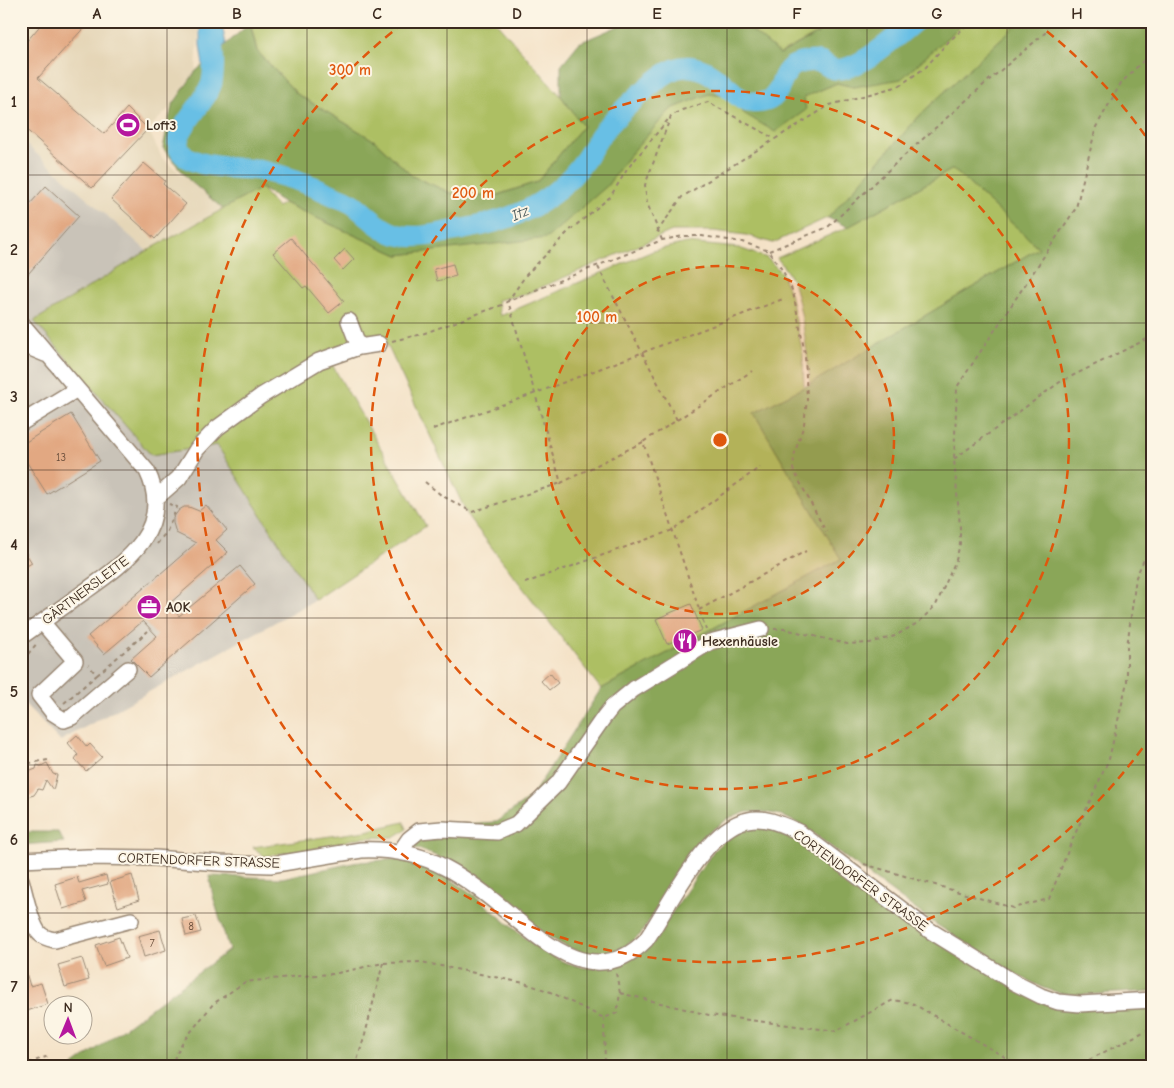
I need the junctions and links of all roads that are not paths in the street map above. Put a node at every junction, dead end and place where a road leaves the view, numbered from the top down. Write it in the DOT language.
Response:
graph roads {
  1 [pos="348,321"];
  2 [pos="22,324"];
  3 [pos="21,344"];
  4 [pos="379,344"];
  5 [pos="359,347"];
  6 [pos="48,355"];
  7 [pos="77,389"];
  8 [pos="21,423"];
  9 [pos="155,500"];
  10 [pos="42,622"];
  11 [pos="762,629"];
  12 [pos="21,636"];
  13 [pos="128,669"];
  14 [pos="400,852"];
  15 [pos="21,860"];
  16 [pos="21,880"];
  17 [pos="131,920"];
  18 [pos="1153,1000"];
  1 -- 5 [label="street"];
  2 -- 6 [label="street, GÄRTNERSLEITE"];
  3 -- 6 [label="street"];
  4 -- 5 [label="street"];
  5 -- 9 [label="street"];
  6 -- 7 [label="street, GÄRTNERSLEITE"];
  7 -- 8 [label="street"];
  7 -- 9 [label="street, GÄRTNERSLEITE"];
  9 -- 10 [label="street, GÄRTNERSLEITE"];
  10 -- 12 [label="street, GÄRTNERSLEITE"];
  10 -- 13 [label="street"];
  11 -- 14 [label="street"];
  14 -- 15 [label="street, CORTENDORFER STRASSE"];
  14 -- 18 [label="street, CORTENDORFER STRASSE"];
  16 -- 17 [label="street"];
}
